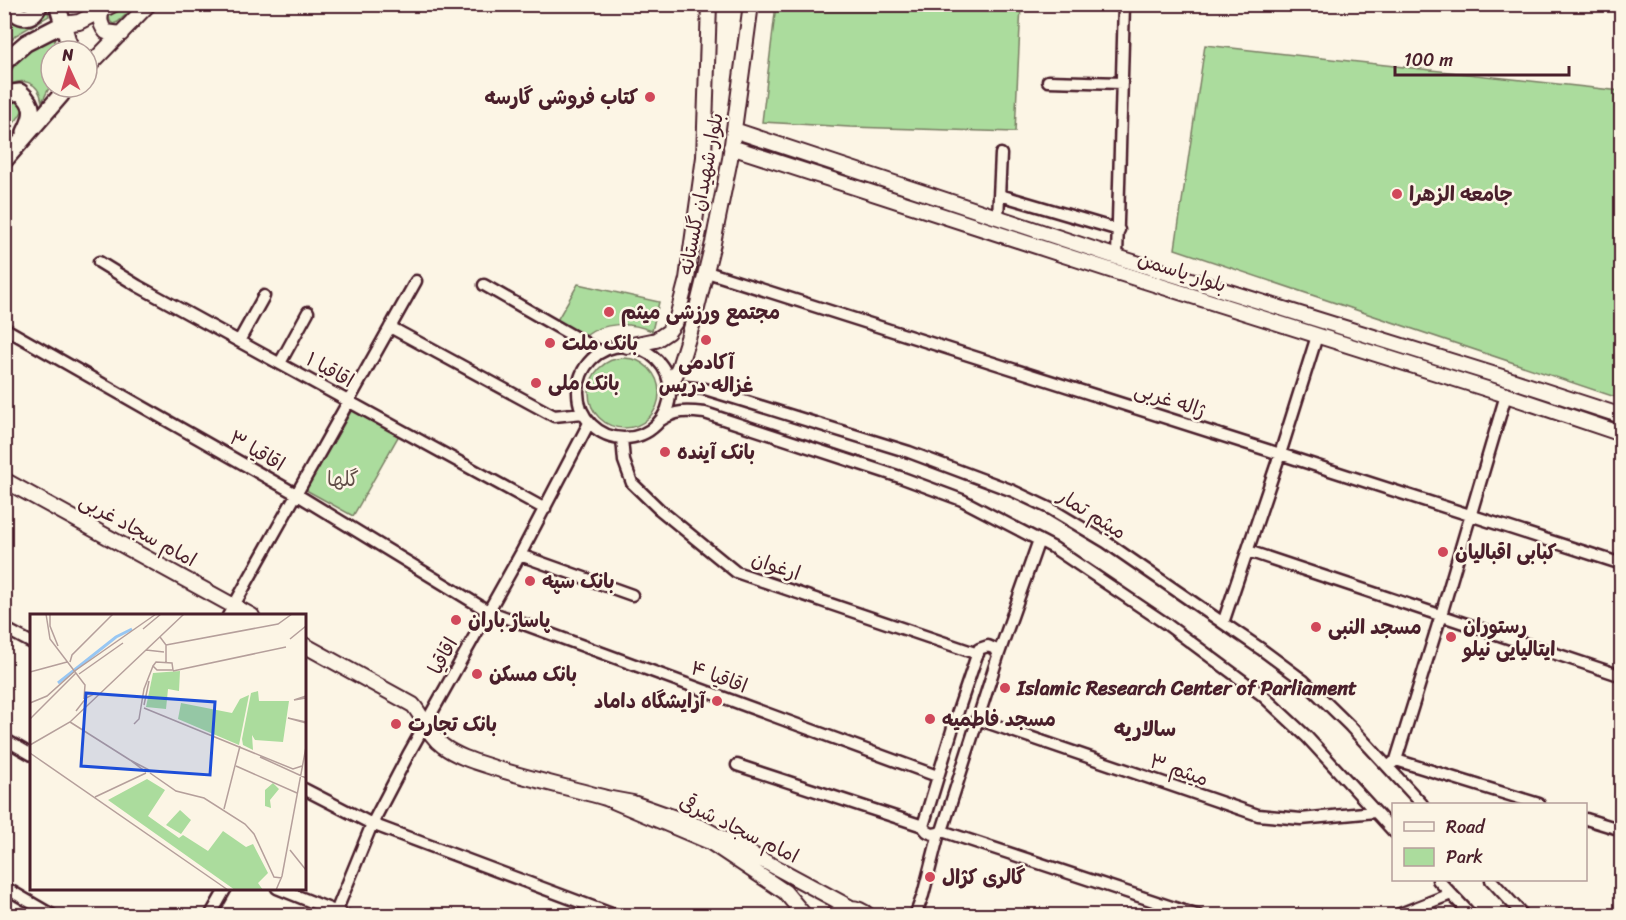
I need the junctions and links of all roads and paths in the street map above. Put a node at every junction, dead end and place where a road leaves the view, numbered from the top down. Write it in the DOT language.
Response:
graph roads {
  1 [pos="10,4"];
  2 [pos="40,4"];
  3 [pos="57,4"];
  4 [pos="149,4"];
  5 [pos="709,4"];
  6 [pos="751,4"];
  7 [pos="1124,4"];
  8 [pos="108,7"];
  9 [pos="63,24"];
  10 [pos="120,34"];
  11 [pos="67,39"];
  12 [pos="99,56"];
  13 [pos="4,62"];
  14 [pos="1048,81"];
  15 [pos="1122,83"];
  16 [pos="4,97"];
  17 [pos="56,99"];
  18 [pos="734,130"];
  19 [pos="762,139"];
  20 [pos="16,147"];
  21 [pos="731,147"];
  22 [pos="1001,154"];
  23 [pos="757,155"];
  24 [pos="4,161"];
  25 [pos="1000,195"];
  26 [pos="998,218"];
  27 [pos="1119,230"];
  28 [pos="99,262"];
  29 [pos="1115,264"];
  30 [pos="707,272"];
  31 [pos="416,281"];
  32 [pos="484,285"];
  33 [pos="264,296"];
  34 [pos="308,312"];
  35 [pos="390,327"];
  36 [pos="4,328"];
  37 [pos="1317,336"];
  38 [pos="239,340"];
  39 [pos="627,346"];
  40 [pos="602,352"];
  41 [pos="280,363"];
  42 [pos="670,387"];
  43 [pos="1506,395"];
  44 [pos="349,400"];
  45 [pos="583,413"];
  46 [pos="1622,416"];
  47 [pos="661,420"];
  48 [pos="589,423"];
  49 [pos="1622,434"];
  50 [pos="622,438"];
  51 [pos="1280,454"];
  52 [pos="4,480"];
  53 [pos="296,494"];
  54 [pos="545,509"];
  55 [pos="1470,516"];
  56 [pos="1040,540"];
  57 [pos="1248,551"];
  58 [pos="520,555"];
  59 [pos="1622,564"];
  60 [pos="632,596"];
  61 [pos="231,610"];
  62 [pos="488,611"];
  63 [pos="248,614"];
  64 [pos="1441,615"];
  65 [pos="1223,622"];
  66 [pos="4,628"];
  67 [pos="30,642"];
  68 [pos="306,646"];
  69 [pos="978,654"];
  70 [pos="998,656"];
  71 [pos="1622,676"];
  72 [pos="977,719"];
  73 [pos="426,724"];
  74 [pos="4,739"];
  75 [pos="30,754"];
  76 [pos="1392,764"];
  77 [pos="737,765"];
  78 [pos="938,776"];
  79 [pos="306,790"];
  80 [pos="606,798"];
  81 [pos="1421,803"];
  82 [pos="1535,803"];
  83 [pos="1375,812"];
  84 [pos="1587,819"];
  85 [pos="372,824"];
  86 [pos="923,826"];
  87 [pos="1392,830"];
  88 [pos="1622,830"];
  89 [pos="940,832"];
  90 [pos="1440,881"];
  91 [pos="1493,881"];
  92 [pos="4,887"];
  93 [pos="225,890"];
  94 [pos="282,890"];
  95 [pos="1451,894"];
  96 [pos="850,908"];
  97 [pos="342,914"];
  98 [pos="54,915"];
  99 [pos="210,915"];
  100 [pos="617,915"];
  101 [pos="806,915"];
  102 [pos="832,915"];
  103 [pos="871,915"];
  104 [pos="915,915"];
  105 [pos="1199,915"];
  106 [pos="1395,915"];
  107 [pos="1472,915"];
  108 [pos="1523,915"];
  1 -- 2 [label="main road"];
  3 -- 9 [label="main road"];
  4 -- 10 [label="street"];
  5 -- 39 [label="street, بلوار شهیدان گلستانه"];
  6 -- 18 [label="street, بلوار شهیدان گلستانه"];
  7 -- 15 [label="street"];
  8 -- 9 [label="street"];
  8 -- 10 [label="street"];
  9 -- 11 [label="main road"];
  9 -- 13 [label="main road"];
  10 -- 12 [label="street"];
  14 -- 15 [label="street"];
  15 -- 27 [label="street"];
  16 -- 20 [label="main road"];
  17 -- 20 [label="main road"];
  18 -- 19 [label="street, بلوار یاسمن"];
  18 -- 21 [label="street, بلوار شهیدان گلستانه"];
  19 -- 23 [label="street"];
  19 -- 26 [label="street, بلوار یاسمن"];
  20 -- 24 [label="main road"];
  21 -- 23 [label="street, بلوار یاسمن"];
  21 -- 30 [label="street, بلوار شهیدان گلستانه"];
  22 -- 25 [label="street"];
  23 -- 29 [label="street, بلوار یاسمن"];
  25 -- 26 [label="street"];
  25 -- 27 [label="street"];
  26 -- 29 [label="street, بلوار یاسمن"];
  27 -- 29 [label="street"];
  28 -- 38 [label="street, اقاقیا ۱"];
  29 -- 37 [label="street, بلوار یاسمن"];
  29 -- 46 [label="street, بلوار یاسمن"];
  30 -- 42 [label="street, بلوار شهیدان گلستانه"];
  30 -- 51 [label="street, ژاله غربی"];
  31 -- 35 [label="street"];
  32 -- 40 [label="street"];
  33 -- 38 [label="street"];
  34 -- 41 [label="street"];
  35 -- 44 [label="street"];
  35 -- 45 [label="street"];
  36 -- 53 [label="street, اقاقیا ۳"];
  37 -- 43 [label="street, بلوار یاسمن"];
  37 -- 51 [label="street"];
  38 -- 41 [label="street, اقاقیا ۱"];
  39 -- 40 [label="street"];
  39 -- 42 [label="street"];
  40 -- 45 [label="street"];
  41 -- 44 [label="street, اقاقیا ۱"];
  42 -- 47 [label="street"];
  42 -- 65 [label="street, میثم تمار"];
  43 -- 49 [label="street, بلوار یاسمن"];
  43 -- 55 [label="street"];
  44 -- 53 [label="street"];
  44 -- 54 [label="street, اقاقیا ۱"];
  45 -- 48 [label="street"];
  47 -- 50 [label="street"];
  47 -- 56 [label="street"];
  48 -- 50 [label="street"];
  48 -- 54 [label="street, اقاقیا"];
  50 -- 69 [label="street, ارغوان"];
  51 -- 55 [label="street, ژاله غربی"];
  51 -- 57 [label="street"];
  52 -- 61 [label="street, امام سجاد غربی"];
  53 -- 61 [label="street"];
  53 -- 62 [label="street, اقاقیا ۳"];
  54 -- 58 [label="street, اقاقیا"];
  55 -- 59 [label="street, ژاله غربی"];
  55 -- 64 [label="street"];
  56 -- 70 [label="street"];
  56 -- 83 [label="street"];
  57 -- 64 [label="street"];
  57 -- 65 [label="street"];
  58 -- 60 [label="street"];
  58 -- 62 [label="street, اقاقیا"];
  61 -- 63 [label="street, امام سجاد غربی"];
  62 -- 73 [label="street, اقاقیا"];
  62 -- 78 [label="street, اقاقیا ۴"];
  64 -- 71 [label="street"];
  64 -- 76 [label="street"];
  65 -- 76 [label="street, میثم تمار"];
  66 -- 67 [label="street"];
  68 -- 73 [label="street"];
  69 -- 70 [label="street, ارغوان"];
  69 -- 78 [label="street"];
  70 -- 72 [label="street"];
  72 -- 83 [label="street, میثم ۳"];
  72 -- 89 [label="street"];
  73 -- 80 [label="street, امام سجاد شرقی"];
  73 -- 85 [label="street, اقاقیا"];
  74 -- 75 [label="street"];
  76 -- 81 [label="street, میثم تمار"];
  76 -- 82 [label="street"];
  77 -- 86 [label="street"];
  78 -- 86 [label="street"];
  79 -- 85 [label="street"];
  80 -- 96 [label="street, امام سجاد شرقی"];
  80 -- 101 [label="street, امام سجاد شرقی"];
  83 -- 87 [label="street"];
  84 -- 88 [label="street"];
  85 -- 97 [label="street, اقاقیا"];
  85 -- 100 [label="street"];
  86 -- 89 [label="street"];
  89 -- 104 [label="street"];
  89 -- 105 [label="street"];
  90 -- 95 [label="street"];
  91 -- 108 [label="street"];
  92 -- 98 [label="street"];
  93 -- 99 [label="street"];
  94 -- 97 [label="street"];
  95 -- 106 [label="street"];
  95 -- 107 [label="street"];
  96 -- 102 [label="street"];
  96 -- 103 [label="street, امام سجاد شرقی"];
}
